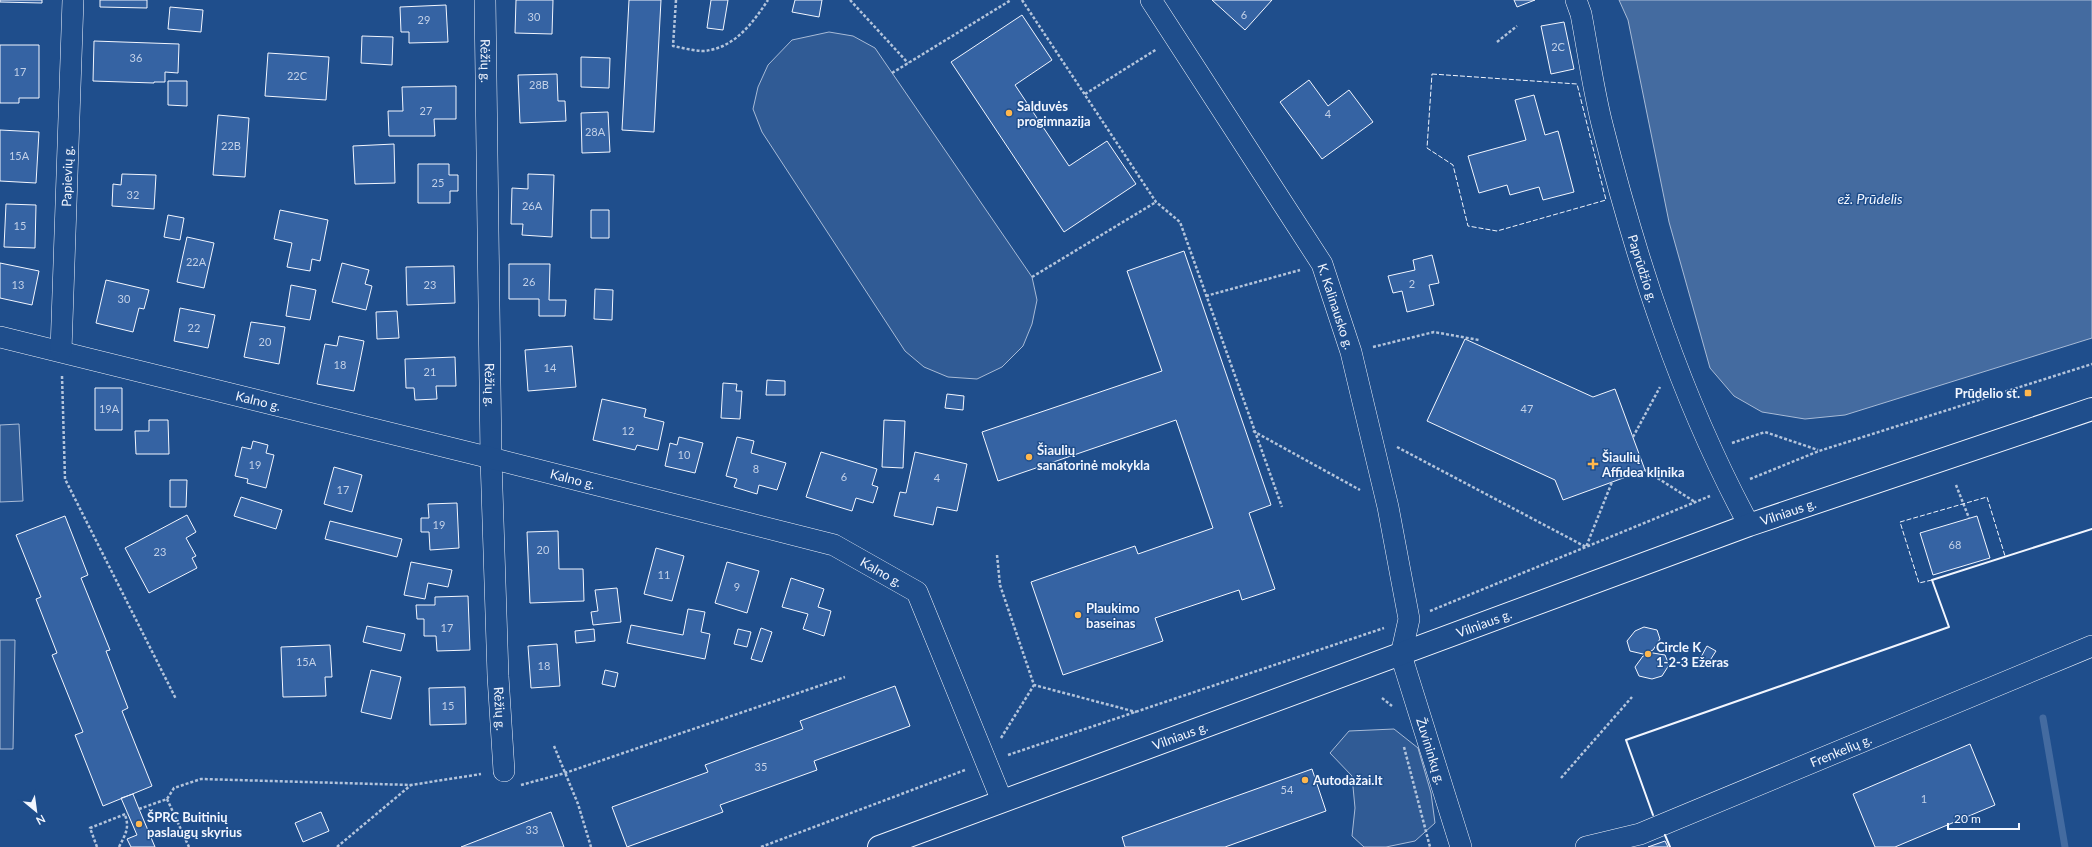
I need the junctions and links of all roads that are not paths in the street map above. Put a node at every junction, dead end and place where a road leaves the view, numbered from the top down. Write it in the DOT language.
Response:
graph roads {
  1 [pos="73,0"];
  2 [pos="485,0"];
  3 [pos="1151,0"];
  4 [pos="1576,0"];
  5 [pos="0,337"];
  6 [pos="61,351"];
  7 [pos="2092,409"];
  8 [pos="491,458"];
  9 [pos="1749,525"];
  10 [pos="2092,646"];
  11 [pos="1401,655"];
  12 [pos="504,771"];
  13 [pos="1002,801"];
  14 [pos="879,847"];
  15 [pos="1462,847"];
  16 [pos="1586,847"];
  1 -- 6 [label="street, Papievių g."];
  2 -- 8 [label="street, Rėžių g."];
  3 -- 11 [label="street, K. Kalinausko g."];
  4 -- 9 [label="street, Paprūdžio g."];
  5 -- 6 [label="street, Kalno g."];
  6 -- 8 [label="street, Kalno g."];
  7 -- 9 [label="highway, Vilniaus g."];
  8 -- 12 [label="street, Rėžių g."];
  8 -- 13 [label="street, Kalno g."];
  9 -- 11 [label="highway, Vilniaus g."];
  10 -- 16 [label="street, Frenkelių g."];
  11 -- 13 [label="highway, Vilniaus g."];
  11 -- 15 [label="street, Žuvininkų g."];
  13 -- 14 [label="highway, Vilniaus g."];
}
